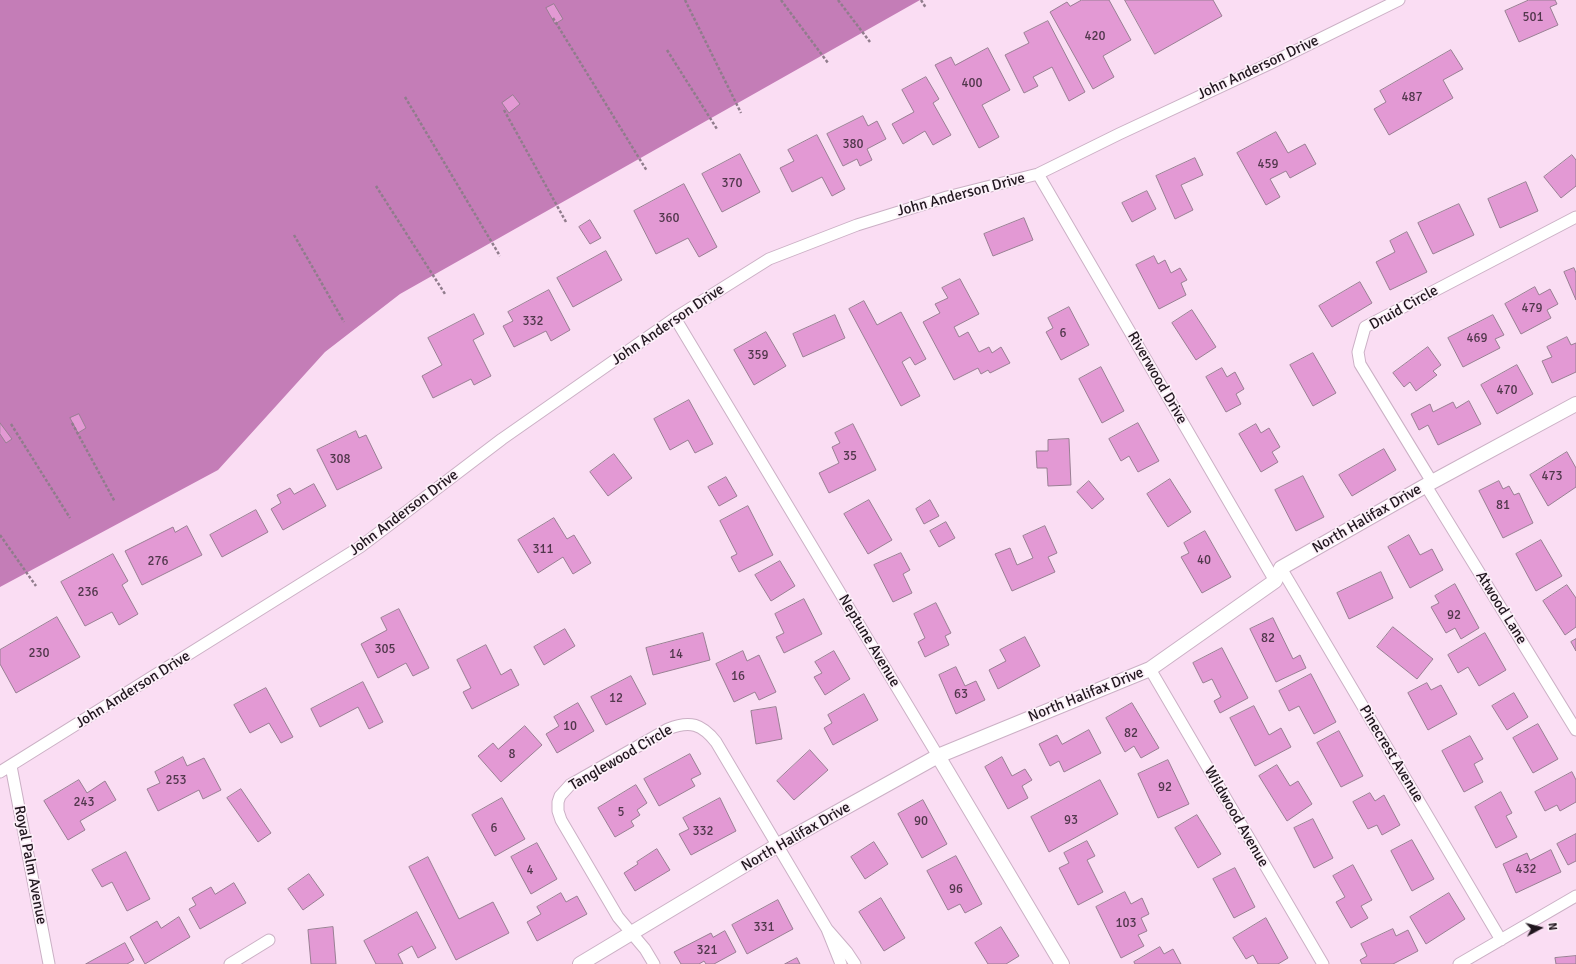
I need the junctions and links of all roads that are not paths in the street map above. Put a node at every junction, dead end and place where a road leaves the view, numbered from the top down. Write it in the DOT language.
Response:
graph roads {
  1 [pos="1399,0"];
  2 [pos="1038,174"];
  3 [pos="1576,217"];
  4 [pos="675,318"];
  5 [pos="1576,404"];
  6 [pos="1429,484"];
  7 [pos="1281,568"];
  8 [pos="1276,581"];
  9 [pos="1150,669"];
  10 [pos="1576,730"];
  11 [pos="938,756"];
  12 [pos="11,766"];
  13 [pos="0,772"];
  14 [pos="778,846"];
  15 [pos="1576,896"];
  16 [pos="827,929"];
  17 [pos="632,934"];
  18 [pos="269,940"];
  19 [pos="1501,940"];
  20 [pos="49,964"];
  21 [pos="230,964"];
  22 [pos="580,964"];
  23 [pos="654,964"];
  24 [pos="841,964"];
  25 [pos="855,964"];
  26 [pos="1062,964"];
  27 [pos="1323,964"];
  28 [pos="1459,964"];
  1 -- 2 [label="street, John Anderson Drive"];
  2 -- 4 [label="street, John Anderson Drive"];
  2 -- 8 [label="street, Riverwood Drive"];
  3 -- 6 [label="street, Druid Circle"];
  4 -- 11 [label="street, Neptune Avenue"];
  4 -- 12 [label="street, John Anderson Drive"];
  5 -- 6 [label="street, North Halifax Drive"];
  6 -- 7 [label="street, North Halifax Drive"];
  6 -- 10 [label="street, Atwood Lane"];
  7 -- 8 [label="street"];
  7 -- 19 [label="street, Pinecrest Avenue"];
  8 -- 9 [label="street, North Halifax Drive"];
  9 -- 11 [label="street, North Halifax Drive"];
  9 -- 27 [label="street, Wildwood Avenue"];
  11 -- 14 [label="street, North Halifax Drive"];
  11 -- 26 [label="street, Neptune Avenue"];
  12 -- 13 [label="street, John Anderson Drive"];
  12 -- 20 [label="street, Royal Palm Avenue"];
  14 -- 16 [label="street, Tanglewood Circle"];
  14 -- 17 [label="street, North Halifax Drive"];
  14 -- 17 [label="street, Tanglewood Circle"];
  15 -- 19 [label="street"];
  16 -- 24 [label="street"];
  16 -- 25 [label="street"];
  17 -- 22 [label="street, North Halifax Drive"];
  17 -- 23 [label="street, Tanglewood Circle"];
  18 -- 21 [label="street"];
  19 -- 28 [label="street"];
}
